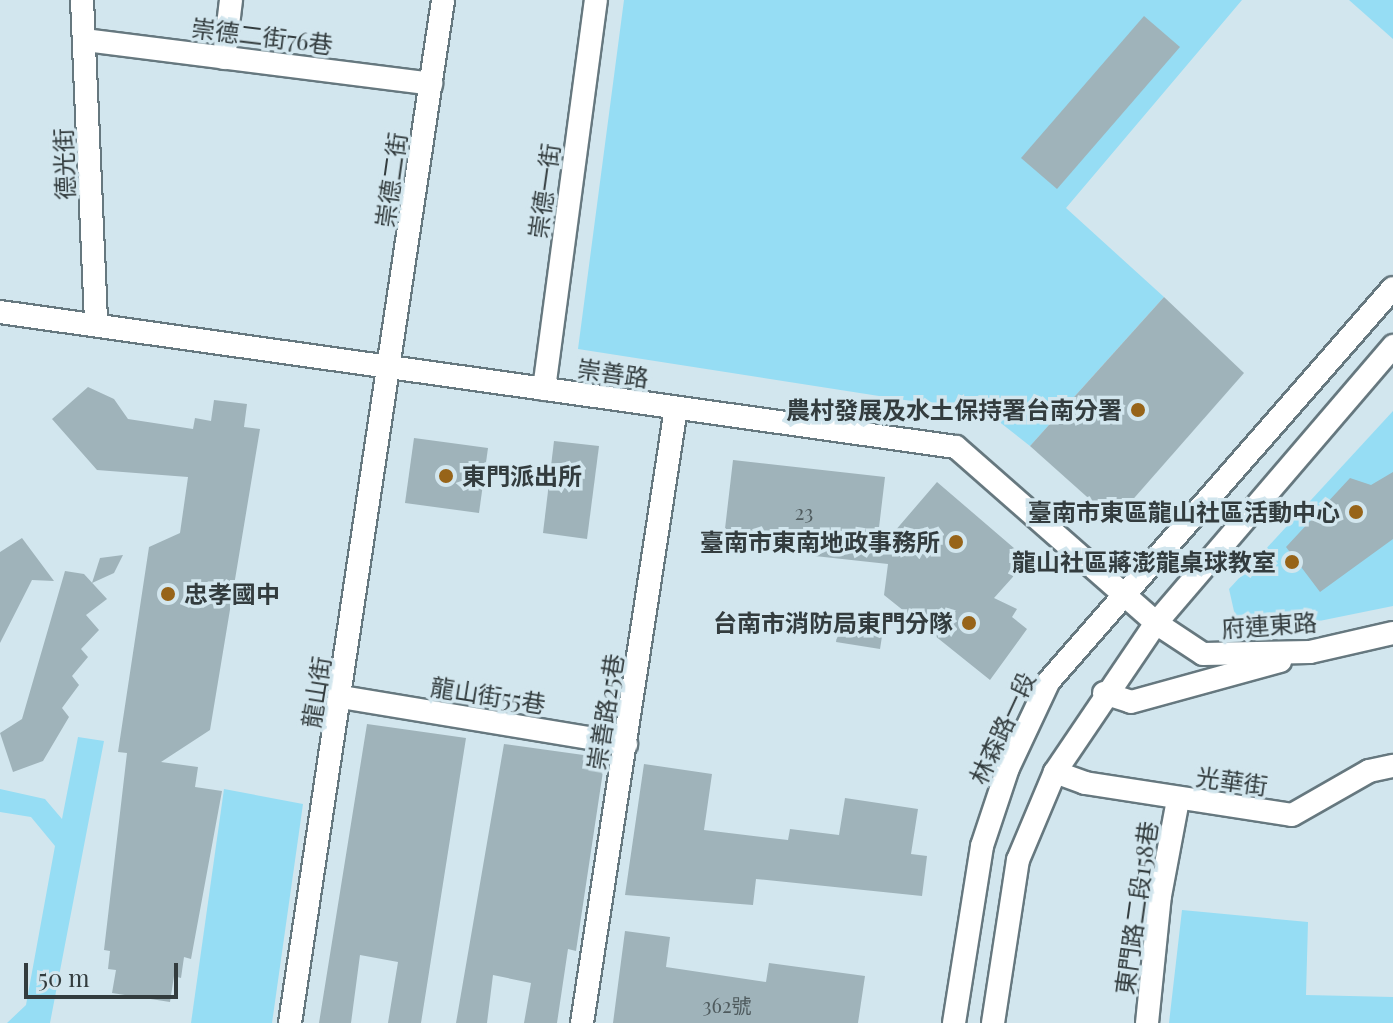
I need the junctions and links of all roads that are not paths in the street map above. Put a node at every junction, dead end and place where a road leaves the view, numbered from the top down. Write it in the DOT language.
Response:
graph roads {
  1 [pos="82,0"];
  2 [pos="231,0"];
  3 [pos="443,0"];
  4 [pos="596,0"];
  5 [pos="85,40"];
  6 [pos="224,58"];
  7 [pos="431,84"];
  8 [pos="1393,288"];
  9 [pos="0,312"];
  10 [pos="96,325"];
  11 [pos="1393,346"];
  12 [pos="391,368"];
  13 [pos="544,389"];
  14 [pos="676,408"];
  15 [pos="1126,597"];
  16 [pos="1156,623"];
  17 [pos="1393,633"];
  18 [pos="1310,652"];
  19 [pos="1104,693"];
  20 [pos="341,697"];
  21 [pos="626,744"];
  22 [pos="1393,766"];
  23 [pos="1055,772"];
  24 [pos="1178,800"];
  25 [pos="290,1023"];
  26 [pos="582,1023"];
  27 [pos="954,1023"];
  28 [pos="993,1023"];
  29 [pos="1147,1023"];
  1 -- 5 [label="street, 德光街"];
  2 -- 6 [label="street"];
  3 -- 7 [label="street, 崇德二街"];
  4 -- 13 [label="street, 崇德一街"];
  5 -- 6 [label="street, 崇德二街76巷"];
  5 -- 10 [label="street, 德光街"];
  6 -- 7 [label="street, 崇德二街76巷"];
  7 -- 12 [label="street, 崇德二街"];
  8 -- 15 [label="street, 林森路一段"];
  9 -- 10 [label="street, 崇善路"];
  10 -- 12 [label="street, 崇善路"];
  11 -- 16 [label="street"];
  12 -- 13 [label="street, 崇善路"];
  12 -- 20 [label="street, 龍山街"];
  13 -- 14 [label="street, 崇善路"];
  14 -- 15 [label="street, 崇善路"];
  14 -- 21 [label="street, 崇善路25巷"];
  15 -- 16 [label="street, 崇善路"];
  15 -- 27 [label="street, 林森路一段"];
  16 -- 18 [label="street, 府連東路"];
  16 -- 19 [label="street"];
  17 -- 18 [label="street, 府連東路"];
  18 -- 19 [label="street"];
  19 -- 23 [label="street"];
  20 -- 21 [label="street, 龍山街55巷"];
  20 -- 25 [label="street, 龍山街"];
  21 -- 26 [label="street, 崇善路25巷"];
  22 -- 24 [label="street, 光華街"];
  23 -- 24 [label="street, 光華街"];
  23 -- 28 [label="street"];
  24 -- 29 [label="street, 東門路二段158巷"];
}
